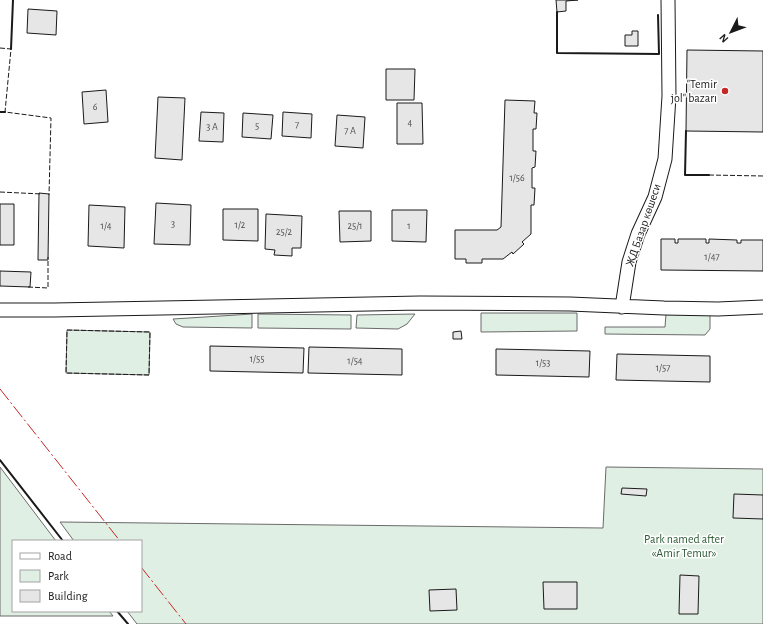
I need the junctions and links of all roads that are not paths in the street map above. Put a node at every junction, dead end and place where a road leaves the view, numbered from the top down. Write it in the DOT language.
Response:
graph roads {
  1 [pos="668,0"];
  2 [pos="622,307"];
  3 [pos="763,307"];
  4 [pos="0,310"];
  1 -- 2 [label="street, ЖД Базар көшеси"];
  2 -- 3 [label="street"];
  2 -- 4 [label="street"];
}
